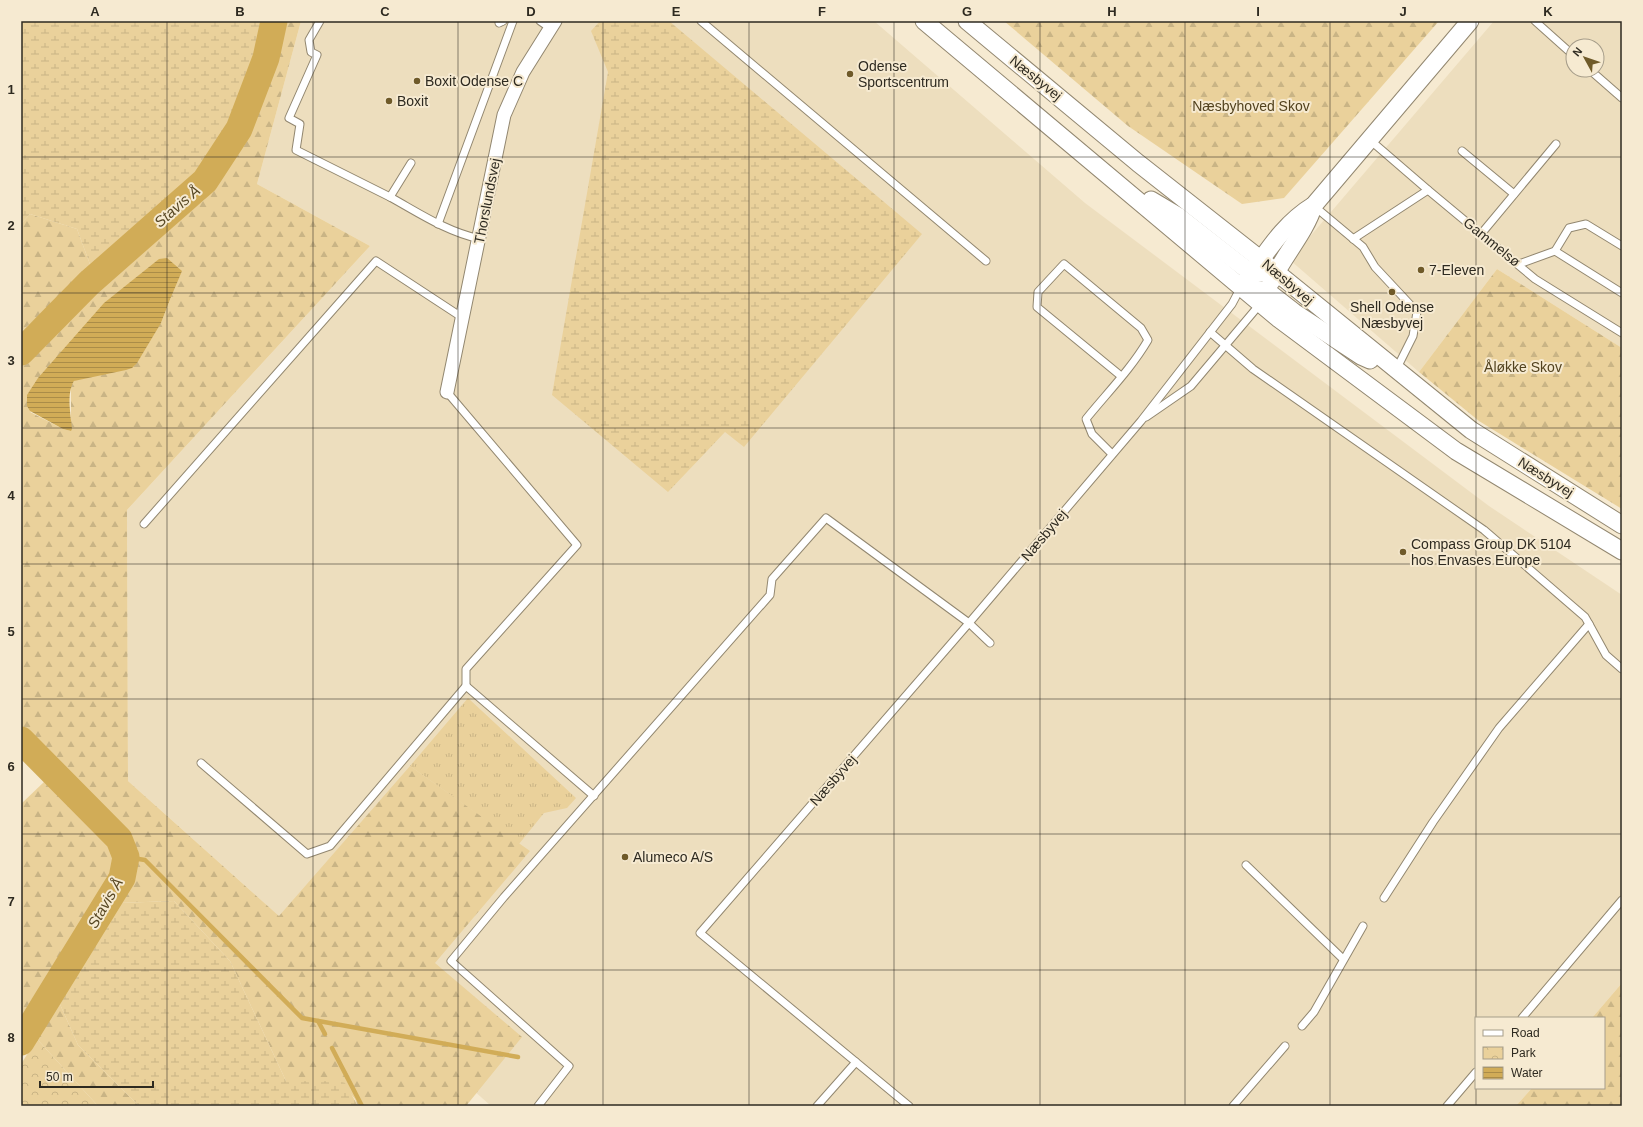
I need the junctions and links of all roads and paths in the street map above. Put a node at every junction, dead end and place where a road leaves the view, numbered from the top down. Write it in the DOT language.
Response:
graph roads {
  1 [pos="320,21"];
  2 [pos="513,21"];
  3 [pos="701,21"];
  4 [pos="924,21"];
  5 [pos="967,21"];
  6 [pos="1470,21"];
  7 [pos="1535,21"];
  8 [pos="549,23"];
  9 [pos="1565,48"];
  10 [pos="1599,78"];
  11 [pos="1622,98"];
  12 [pos="1370,140"];
  13 [pos="1556,144"];
  14 [pos="1462,151"];
  15 [pos="411,163"];
  16 [pos="1428,190"];
  17 [pos="1514,194"];
  18 [pos="390,197"];
  19 [pos="1314,205"];
  20 [pos="438,224"];
  21 [pos="1481,234"];
  22 [pos="480,239"];
  23 [pos="1353,239"];
  24 [pos="1622,246"];
  25 [pos="1555,251"];
  26 [pos="1260,259"];
  27 [pos="986,261"];
  28 [pos="1519,264"];
  29 [pos="1276,272"];
  30 [pos="1247,280"];
  31 [pos="1622,293"];
  32 [pos="1264,297"];
  33 [pos="463,318"];
  34 [pos="1210,332"];
  35 [pos="1622,333"];
  36 [pos="1225,345"];
  37 [pos="1396,371"];
  38 [pos="1121,376"];
  39 [pos="447,392"];
  40 [pos="1141,421"];
  41 [pos="1112,454"];
  42 [pos="144,524"];
  43 [pos="1622,525"];
  44 [pos="1622,551"];
  45 [pos="969,623"];
  46 [pos="1589,624"];
  47 [pos="990,643"];
  48 [pos="1622,669"];
  49 [pos="466,686"];
  50 [pos="201,763"];
  51 [pos="594,796"];
  52 [pos="1246,865"];
  53 [pos="1384,898"];
  54 [pos="1622,900"];
  55 [pos="1363,926"];
  56 [pos="1343,960"];
  57 [pos="1523,1017"];
  58 [pos="1302,1026"];
  59 [pos="1285,1046"];
  60 [pos="856,1062"];
  61 [pos="1475,1073"];
  62 [pos="538,1106"];
  63 [pos="817,1106"];
  64 [pos="908,1106"];
  65 [pos="1233,1106"];
  66 [pos="1447,1106"];
  1 -- 18 [label="lane"];
  2 -- 20 [label="lane"];
  3 -- 27 [label="lane"];
  4 -- 30 [label="street, Næsbyvej"];
  5 -- 26 [label="street, Næsbyvej"];
  6 -- 12 [label="street"];
  7 -- 9 [label="lane"];
  8 -- 22 [label="street, Thorslundsvej"];
  10 -- 11 [label="lane"];
  12 -- 16 [label="lane, Gammelsø"];
  12 -- 19 [label="street"];
  13 -- 17 [label="lane"];
  14 -- 17 [label="lane"];
  15 -- 18 [label="lane"];
  16 -- 21 [label="lane, Gammelsø"];
  16 -- 23 [label="lane"];
  17 -- 21 [label="lane"];
  18 -- 20 [label="lane"];
  19 -- 23 [label="lane"];
  19 -- 26 [label="street"];
  19 -- 29 [label="street"];
  20 -- 22 [label="lane"];
  21 -- 28 [label="lane, Gammelsø"];
  22 -- 33 [label="street, Thorslundsvej"];
  23 -- 37 [label="lane"];
  24 -- 25 [label="lane"];
  25 -- 28 [label="lane"];
  25 -- 31 [label="lane"];
  26 -- 29 [label="street, Næsbyvej"];
  26 -- 30 [label="street"];
  28 -- 35 [label="lane, Gammelsø"];
  29 -- 30 [label="street"];
  29 -- 32 [label="street"];
  29 -- 37 [label="street, Næsbyvej"];
  30 -- 32 [label="street, Næsbyvej"];
  30 -- 34 [label="lane, Næsbyvej"];
  32 -- 36 [label="lane, Næsbyvej"];
  32 -- 37 [label="street"];
  32 -- 44 [label="street, Næsbyvej"];
  33 -- 39 [label="street, Thorslundsvej"];
  33 -- 42 [label="lane"];
  34 -- 36 [label="lane"];
  34 -- 40 [label="lane, Næsbyvej"];
  36 -- 40 [label="lane, Næsbyvej"];
  36 -- 46 [label="lane"];
  37 -- 43 [label="street, Næsbyvej"];
  38 -- 38 [label="lane"];
  38 -- 41 [label="lane"];
  39 -- 49 [label="lane"];
  40 -- 41 [label="lane, Næsbyvej"];
  41 -- 45 [label="lane, Næsbyvej"];
  45 -- 47 [label="lane"];
  45 -- 51 [label="lane"];
  45 -- 60 [label="lane, Næsbyvej"];
  46 -- 48 [label="lane"];
  46 -- 53 [label="lane"];
  49 -- 50 [label="lane"];
  49 -- 51 [label="lane"];
  51 -- 62 [label="lane"];
  52 -- 56 [label="lane"];
  54 -- 57 [label="lane"];
  55 -- 56 [label="lane"];
  56 -- 58 [label="lane"];
  59 -- 65 [label="lane"];
  60 -- 63 [label="lane"];
  60 -- 64 [label="lane, Næsbyvej"];
  61 -- 66 [label="lane"];
}
